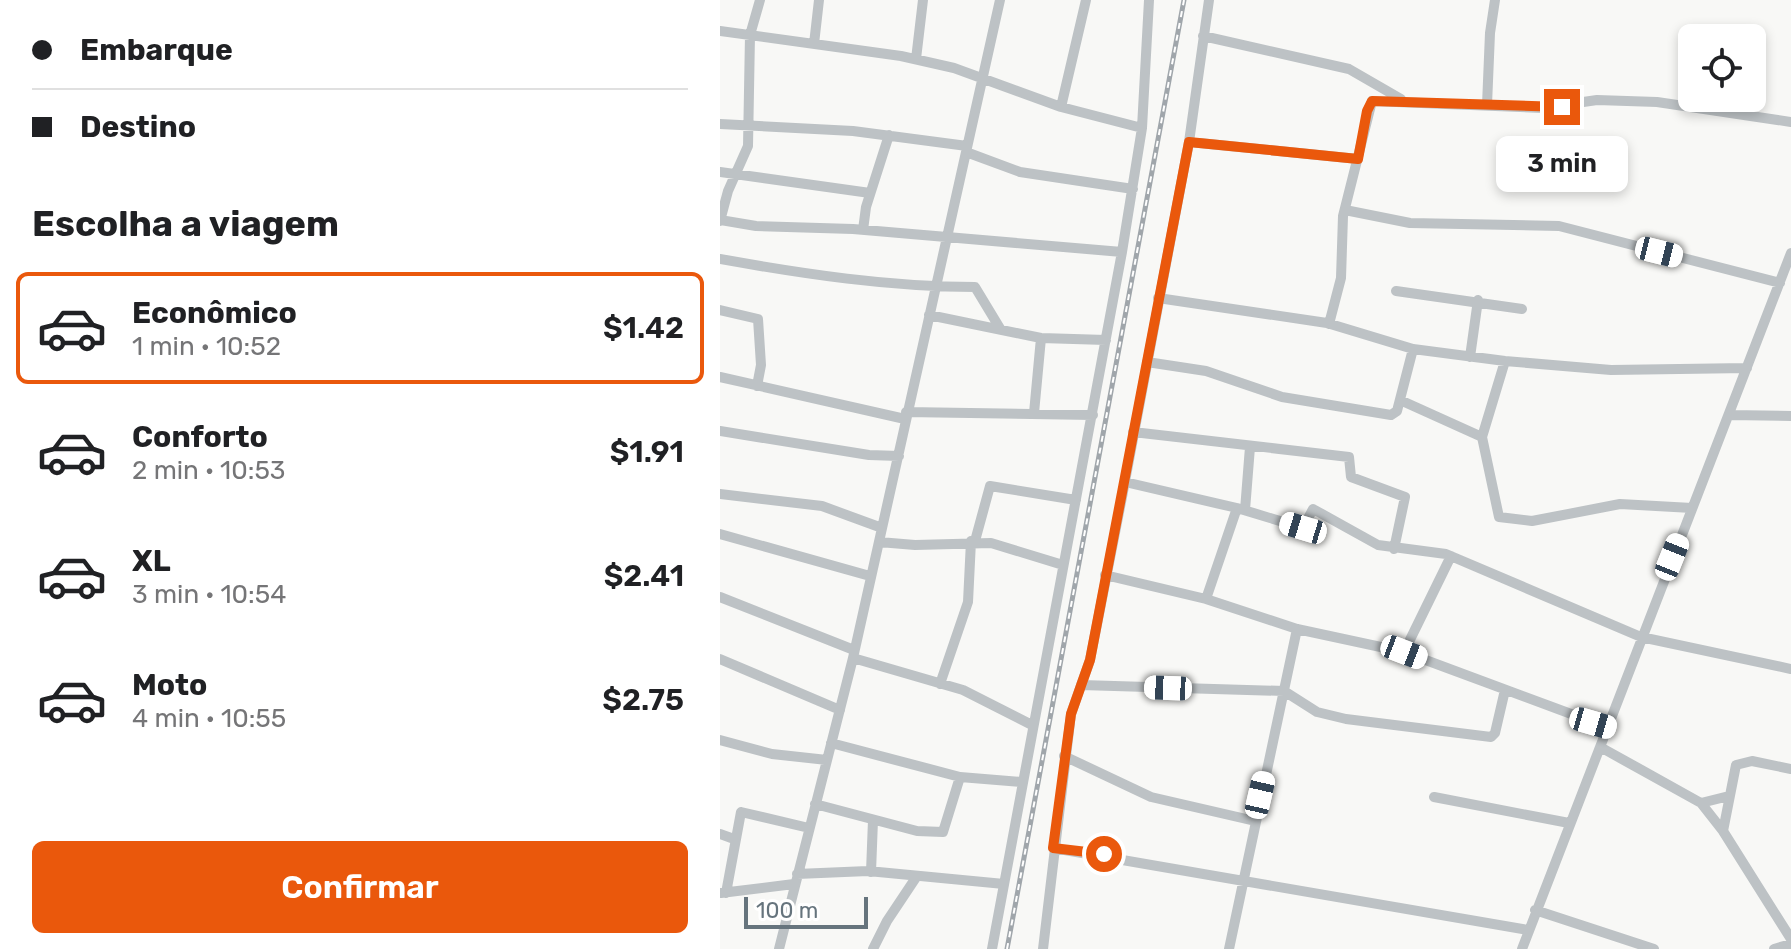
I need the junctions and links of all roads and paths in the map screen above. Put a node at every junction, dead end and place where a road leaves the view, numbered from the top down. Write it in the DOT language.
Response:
graph roads {
  1 [pos="760,0"];
  2 [pos="819,0"];
  3 [pos="923,0"];
  4 [pos="1000,0"];
  5 [pos="1086,0"];
  6 [pos="1149,0"];
  7 [pos="1209,0"];
  8 [pos="1495,0"];
  9 [pos="720,31"];
  10 [pos="750,35"];
  11 [pos="1203,36"];
  12 [pos="814,44"];
  13 [pos="916,59"];
  14 [pos="980,76"];
  15 [pos="1403,100"];
  16 [pos="1487,105"];
  17 [pos="1061,107"];
  18 [pos="1791,122"];
  19 [pos="720,124"];
  20 [pos="750,124"];
  21 [pos="1142,128"];
  22 [pos="889,135"];
  23 [pos="1189,142"];
  24 [pos="966,149"];
  25 [pos="1358,159"];
  26 [pos="720,172"];
  27 [pos="736,175"];
  28 [pos="1133,189"];
  29 [pos="870,193"];
  30 [pos="1345,210"];
  31 [pos="720,221"];
  32 [pos="863,230"];
  33 [pos="947,240"];
  34 [pos="1122,252"];
  35 [pos="1791,254"];
  36 [pos="720,259"];
  37 [pos="1780,283"];
  38 [pos="935,287"];
  39 [pos="1396,291"];
  40 [pos="1158,298"];
  41 [pos="1478,300"];
  42 [pos="1522,309"];
  43 [pos="720,310"];
  44 [pos="929,315"];
  45 [pos="1329,324"];
  46 [pos="1001,330"];
  47 [pos="1041,338"];
  48 [pos="1106,340"];
  49 [pos="1413,349"];
  50 [pos="1470,357"];
  51 [pos="1505,361"];
  52 [pos="1147,362"];
  53 [pos="1747,368"];
  54 [pos="720,377"];
  55 [pos="757,386"];
  56 [pos="1400,400"];
  57 [pos="1034,413"];
  58 [pos="905,415"];
  59 [pos="1093,415"];
  60 [pos="1729,415"];
  61 [pos="1791,416"];
  62 [pos="720,431"];
  63 [pos="1133,432"];
  64 [pos="1482,437"];
  65 [pos="1250,447"];
  66 [pos="899,456"];
  67 [pos="1125,482"];
  68 [pos="720,494"];
  69 [pos="1076,500"];
  70 [pos="1692,508"];
  71 [pos="1241,509"];
  72 [pos="882,528"];
  73 [pos="720,534"];
  74 [pos="973,541"];
  75 [pos="879,542"];
  76 [pos="1394,549"];
  77 [pos="1451,556"];
  78 [pos="1063,565"];
  79 [pos="1105,575"];
  80 [pos="870,576"];
  81 [pos="720,597"];
  82 [pos="1206,599"];
  83 [pos="1297,629"];
  84 [pos="1641,637"];
  85 [pos="1404,652"];
  86 [pos="854,654"];
  87 [pos="720,659"];
  88 [pos="1791,669"];
  89 [pos="940,684"];
  90 [pos="1081,685"];
  91 [pos="1505,690"];
  92 [pos="1284,691"];
  93 [pos="840,710"];
  94 [pos="1032,725"];
  95 [pos="1609,728"];
  96 [pos="720,740"];
  97 [pos="831,743"];
  98 [pos="1602,748"];
  99 [pos="1064,756"];
  100 [pos="827,760"];
  101 [pos="1791,769"];
  102 [pos="960,777"];
  103 [pos="1022,782"];
  104 [pos="1729,796"];
  105 [pos="1434,797"];
  106 [pos="1701,803"];
  107 [pos="815,804"];
  108 [pos="873,820"];
  109 [pos="1255,821"];
  110 [pos="1569,823"];
  111 [pos="809,828"];
  112 [pos="1723,831"];
  113 [pos="720,834"];
  114 [pos="734,839"];
  115 [pos="1053,848"];
  116 [pos="871,872"];
  117 [pos="917,876"];
  118 [pos="796,879"];
  119 [pos="1241,882"];
  120 [pos="1004,884"];
  121 [pos="723,893"];
  122 [pos="1535,910"];
  123 [pos="1528,930"];
  124 [pos="1791,941"];
  125 [pos="779,949"];
  126 [pos="873,949"];
  127 [pos="992,949"];
  128 [pos="1043,949"];
  129 [pos="1229,949"];
  130 [pos="1522,949"];
  131 [pos="1654,949"];
  132 [pos="1774,949"];
  1 -- 10 [label="street"];
  2 -- 12 [label="street"];
  3 -- 13 [label="street"];
  4 -- 14 [label="street"];
  5 -- 17 [label="street"];
  6 -- 21 [label="street"];
  7 -- 11 [label="street"];
  8 -- 16 [label="street"];
  9 -- 10 [label="street"];
  10 -- 12 [label="street"];
  10 -- 20 [label="street"];
  11 -- 15 [label="street"];
  11 -- 23 [label="street"];
  12 -- 13 [label="street"];
  13 -- 14 [label="street"];
  14 -- 17 [label="street"];
  14 -- 24 [label="street"];
  15 -- 16 [label="street"];
  15 -- 25 [label="street"];
  16 -- 18 [label="street"];
  17 -- 21 [label="street"];
  19 -- 20 [label="street"];
  20 -- 22 [label="street"];
  20 -- 27 [label="street"];
  21 -- 28 [label="street"];
  22 -- 24 [label="street"];
  22 -- 29 [label="street"];
  23 -- 25 [label="street"];
  23 -- 40 [label="street"];
  24 -- 28 [label="street"];
  24 -- 33 [label="street"];
  25 -- 30 [label="street"];
  26 -- 27 [label="street"];
  27 -- 29 [label="street"];
  27 -- 31 [label="street"];
  28 -- 34 [label="street"];
  29 -- 32 [label="street"];
  30 -- 37 [label="street"];
  30 -- 45 [label="street"];
  31 -- 32 [label="street"];
  32 -- 33 [label="street"];
  33 -- 34 [label="street"];
  33 -- 38 [label="street"];
  34 -- 48 [label="street"];
  35 -- 37 [label="street"];
  36 -- 38 [label="street"];
  37 -- 53 [label="street"];
  38 -- 44 [label="street"];
  38 -- 46 [label="street"];
  39 -- 41 [label="street"];
  40 -- 45 [label="street"];
  40 -- 52 [label="street"];
  41 -- 42 [label="street"];
  41 -- 50 [label="street"];
  43 -- 55 [label="street"];
  44 -- 46 [label="street"];
  44 -- 58 [label="street"];
  45 -- 49 [label="street"];
  46 -- 47 [label="street"];
  47 -- 48 [label="street"];
  47 -- 57 [label="street"];
  48 -- 59 [label="street"];
  49 -- 50 [label="street"];
  49 -- 56 [label="street"];
  50 -- 51 [label="street"];
  51 -- 53 [label="street"];
  51 -- 64 [label="street"];
  52 -- 56 [label="street"];
  52 -- 63 [label="street"];
  53 -- 60 [label="street"];
  54 -- 55 [label="street"];
  55 -- 58 [label="street"];
  56 -- 64 [label="street"];
  57 -- 58 [label="street"];
  57 -- 59 [label="street"];
  58 -- 66 [label="street"];
  59 -- 69 [label="street"];
  60 -- 61 [label="street"];
  60 -- 70 [label="street"];
  62 -- 66 [label="street"];
  63 -- 65 [label="street"];
  63 -- 67 [label="street"];
  64 -- 70 [label="street"];
  65 -- 71 [label="street"];
  65 -- 76 [label="street"];
  66 -- 72 [label="street"];
  67 -- 71 [label="street"];
  67 -- 79 [label="street"];
  68 -- 72 [label="street"];
  69 -- 74 [label="street"];
  69 -- 78 [label="street"];
  70 -- 84 [label="street"];
  71 -- 76 [label="street"];
  71 -- 82 [label="street"];
  72 -- 75 [label="street"];
  73 -- 80 [label="street"];
  74 -- 75 [label="street"];
  74 -- 78 [label="street"];
  74 -- 89 [label="street"];
  75 -- 80 [label="street"];
  76 -- 77 [label="street"];
  77 -- 84 [label="street"];
  77 -- 85 [label="street"];
  78 -- 94 [label="street"];
  79 -- 82 [label="street"];
  79 -- 90 [label="street"];
  80 -- 86 [label="street"];
  81 -- 86 [label="street"];
  82 -- 83 [label="street"];
  83 -- 85 [label="street"];
  83 -- 92 [label="street"];
  84 -- 88 [label="street"];
  84 -- 95 [label="street"];
  85 -- 91 [label="street"];
  86 -- 89 [label="street"];
  86 -- 93 [label="street"];
  87 -- 93 [label="street"];
  89 -- 94 [label="street"];
  90 -- 92 [label="street"];
  90 -- 99 [label="street"];
  91 -- 92 [label="street"];
  91 -- 95 [label="street"];
  92 -- 109 [label="street"];
  93 -- 97 [label="street"];
  94 -- 103 [label="street"];
  95 -- 98 [label="street"];
  96 -- 100 [label="street"];
  97 -- 100 [label="street"];
  97 -- 102 [label="street"];
  98 -- 106 [label="street"];
  98 -- 110 [label="street"];
  99 -- 109 [label="street"];
  99 -- 115 [label="street"];
  100 -- 107 [label="street"];
  101 -- 104 [label="street"];
  102 -- 103 [label="street"];
  102 -- 108 [label="street"];
  103 -- 120 [label="street"];
  104 -- 106 [label="street"];
  104 -- 112 [label="street"];
  105 -- 110 [label="street"];
  106 -- 112 [label="street"];
  107 -- 108 [label="street"];
  107 -- 111 [label="street"];
  108 -- 116 [label="street"];
  109 -- 119 [label="street"];
  110 -- 122 [label="street"];
  111 -- 114 [label="street"];
  111 -- 118 [label="street"];
  112 -- 124 [label="street"];
  113 -- 114 [label="street"];
  114 -- 121 [label="street"];
  115 -- 119 [label="street"];
  115 -- 128 [label="street"];
  116 -- 117 [label="street"];
  116 -- 118 [label="street"];
  117 -- 120 [label="street"];
  117 -- 126 [label="street"];
  118 -- 121 [label="street"];
  118 -- 125 [label="street"];
  119 -- 123 [label="street"];
  119 -- 129 [label="street"];
  120 -- 127 [label="street"];
  122 -- 123 [label="street"];
  122 -- 131 [label="street"];
  123 -- 130 [label="street"];
  124 -- 132 [label="street"];
}
